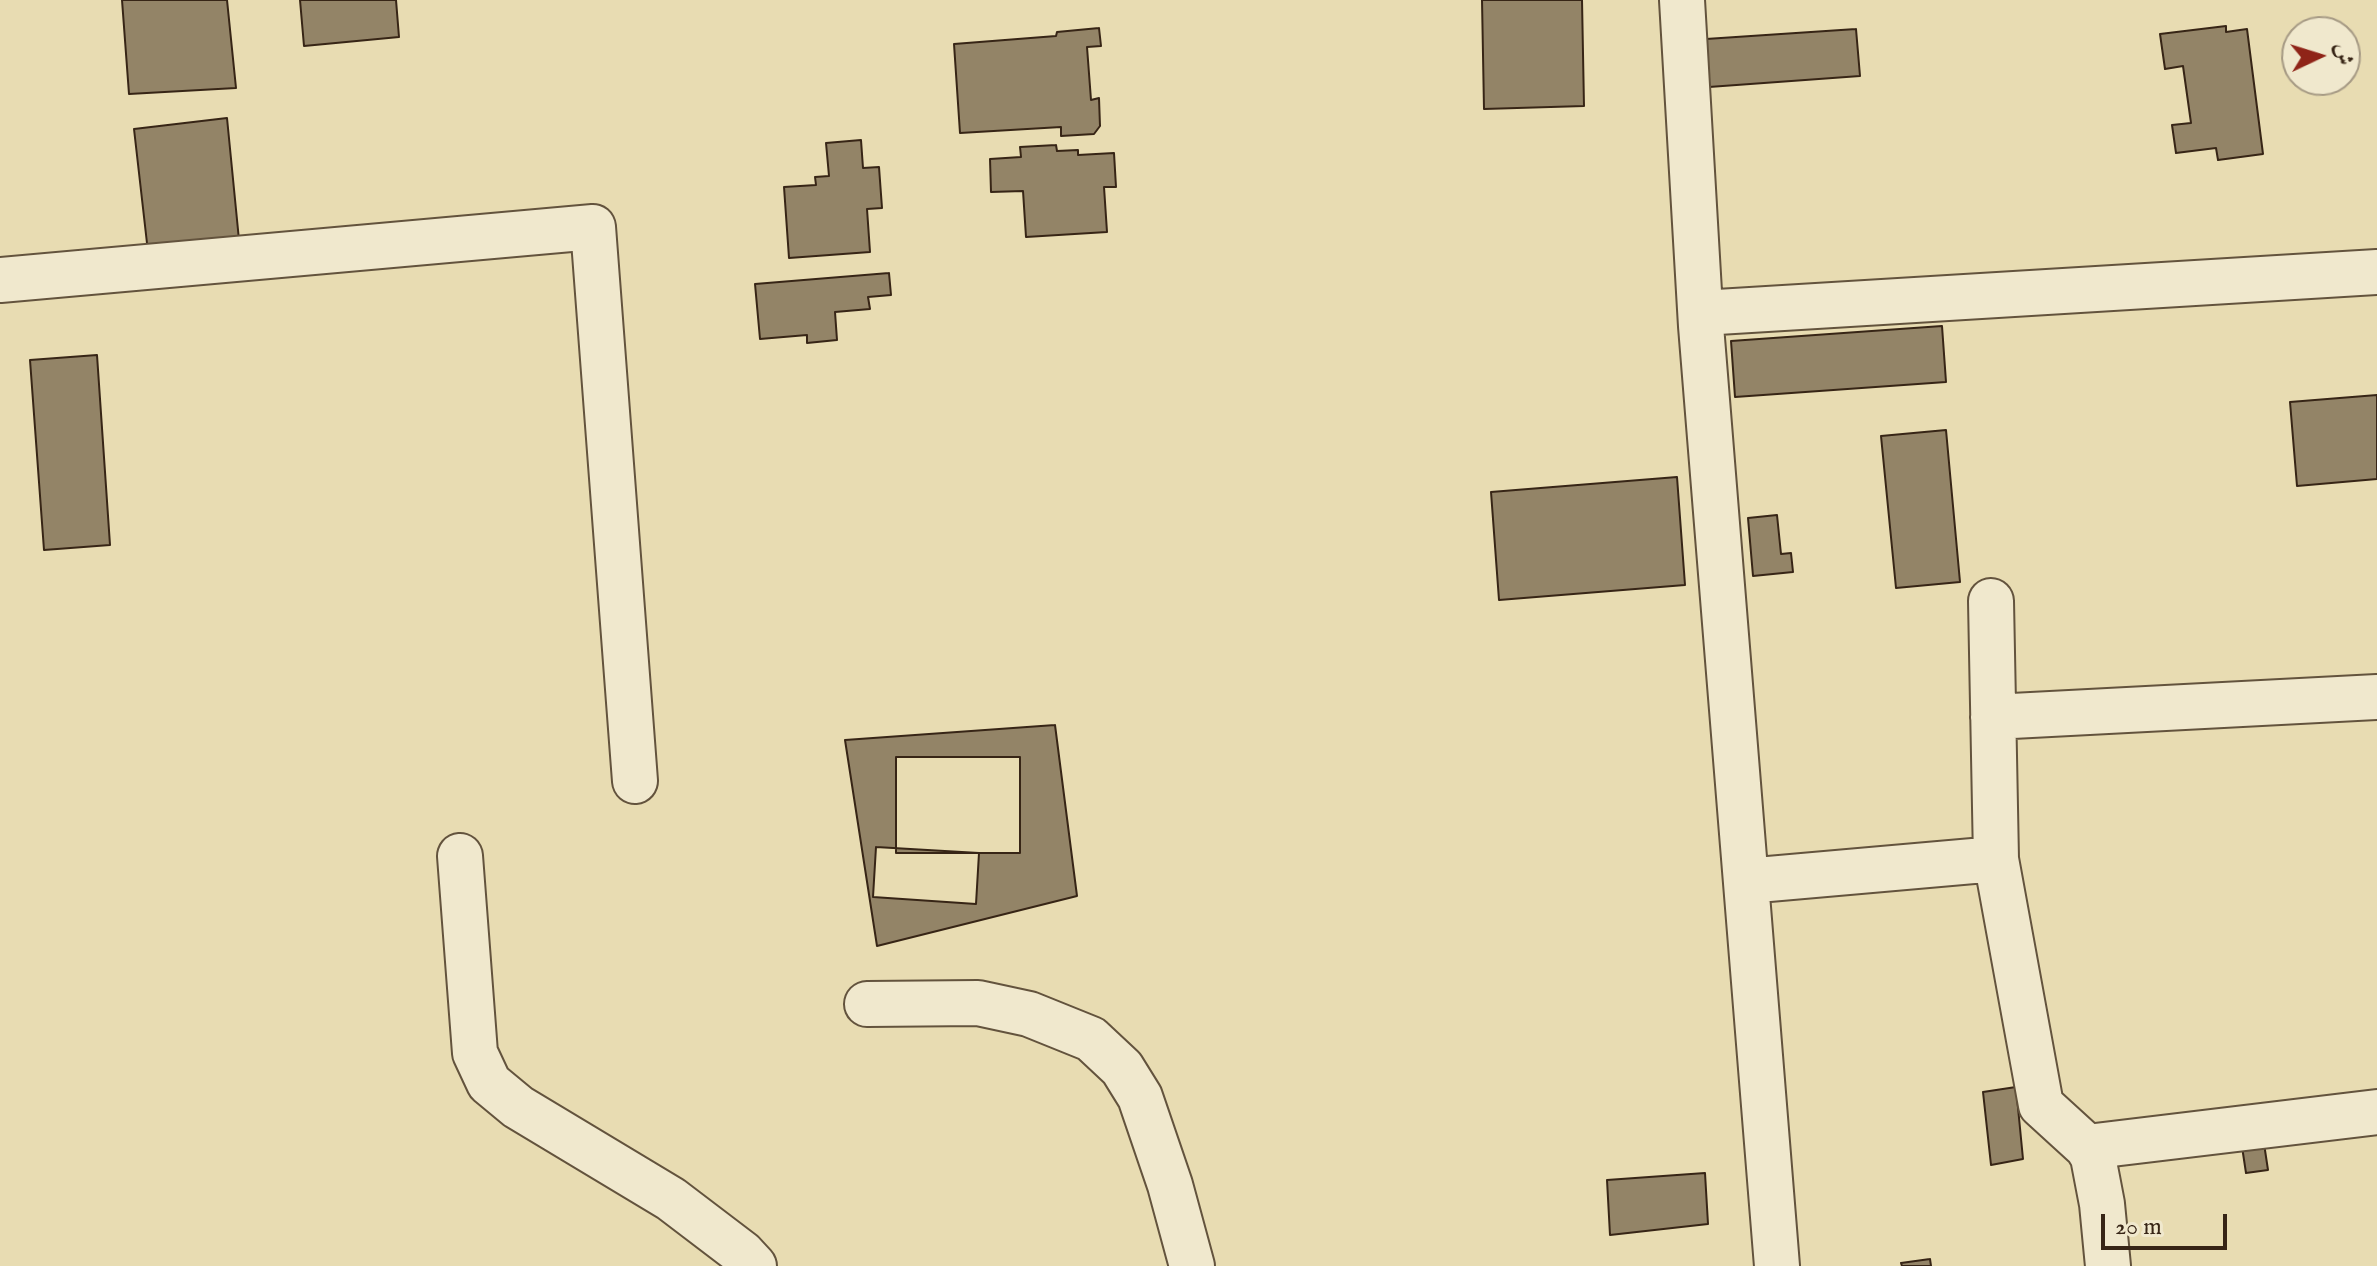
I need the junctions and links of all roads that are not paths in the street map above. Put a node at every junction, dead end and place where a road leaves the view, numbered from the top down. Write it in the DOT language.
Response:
graph roads {
  1 [pos="1682,0"];
  2 [pos="2377,272"];
  3 [pos="0,280"];
  4 [pos="1701,313"];
  5 [pos="1991,601"];
  6 [pos="2377,697"];
  7 [pos="1993,717"];
  8 [pos="635,781"];
  9 [pos="460,856"];
  10 [pos="1996,859"];
  11 [pos="1746,881"];
  12 [pos="867,1004"];
  13 [pos="2377,1112"];
  14 [pos="2087,1147"];
  15 [pos="754,1266"];
  16 [pos="1192,1266"];
  17 [pos="1777,1266"];
  18 [pos="2108,1266"];
  1 -- 4 [label="street"];
  2 -- 4 [label="street"];
  3 -- 8 [label="street"];
  4 -- 11 [label="street"];
  5 -- 7 [label="street"];
  6 -- 7 [label="street"];
  7 -- 10 [label="street"];
  9 -- 15 [label="street"];
  10 -- 11 [label="street"];
  10 -- 14 [label="street"];
  11 -- 17 [label="street"];
  12 -- 16 [label="street"];
  13 -- 14 [label="street"];
  14 -- 18 [label="street"];
}
